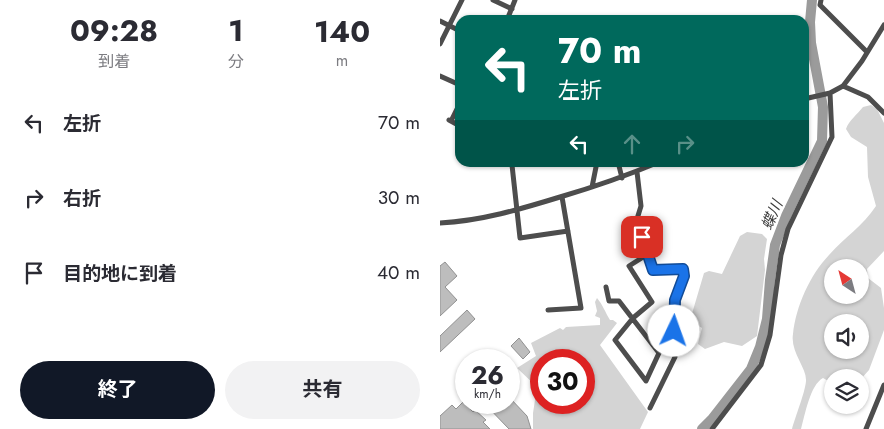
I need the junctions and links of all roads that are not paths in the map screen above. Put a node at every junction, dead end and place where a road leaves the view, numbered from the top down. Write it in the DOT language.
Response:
graph roads {
  1 [pos="462,0"];
  2 [pos="494,0"];
  3 [pos="515,0"];
  4 [pos="820,0"];
  5 [pos="512,8"];
  6 [pos="509,15"];
  7 [pos="440,21"];
  8 [pos="884,25"];
  9 [pos="449,26"];
  10 [pos="455,29"];
  11 [pos="440,44"];
  12 [pos="867,52"];
  13 [pos="440,76"];
  14 [pos="455,83"];
  15 [pos="843,86"];
  16 [pos="830,93"];
  17 [pos="809,98"];
  18 [pos="455,111"];
  19 [pos="884,113"];
  20 [pos="455,124"];
  21 [pos="512,167"];
  22 [pos="596,167"];
  23 [pos="619,167"];
  24 [pos="648,167"];
  25 [pos="638,172"];
  26 [pos="622,178"];
  27 [pos="592,188"];
  28 [pos="562,197"];
  29 [pos="517,209"];
  30 [pos="440,223"];
  31 [pos="568,231"];
  32 [pos="648,254"];
  33 [pos="606,287"];
  34 [pos="548,310"];
  35 [pos="633,318"];
  36 [pos="884,385"];
  37 [pos="650,408"];
  38 [pos="712,429"];
  39 [pos="866,429"];
  1 -- 9 [label="street"];
  2 -- 5 [label="street"];
  3 -- 5 [label="street"];
  4 -- 12 [label="street"];
  5 -- 6 [label="street"];
  7 -- 9 [label="street"];
  8 -- 12 [label="street"];
  9 -- 10 [label="street"];
  9 -- 11 [label="street"];
  12 -- 15 [label="street"];
  13 -- 14 [label="street"];
  15 -- 16 [label="street"];
  15 -- 19 [label="street"];
  16 -- 17 [label="street"];
  16 -- 38 [label="street"];
  18 -- 20 [label="street"];
  21 -- 29 [label="street"];
  22 -- 27 [label="street"];
  23 -- 26 [label="street"];
  24 -- 25 [label="street"];
  25 -- 26 [label="street"];
  25 -- 32 [label="street"];
  26 -- 27 [label="street"];
  27 -- 28 [label="street"];
  28 -- 29 [label="street"];
  28 -- 31 [label="street"];
  29 -- 30 [label="street"];
  29 -- 31 [label="street"];
  31 -- 34 [label="street"];
  32 -- 35 [label="street"];
  32 -- 37 [label="street"];
  33 -- 35 [label="street"];
  35 -- 35 [label="street"];
  36 -- 39 [label="street"];
}
